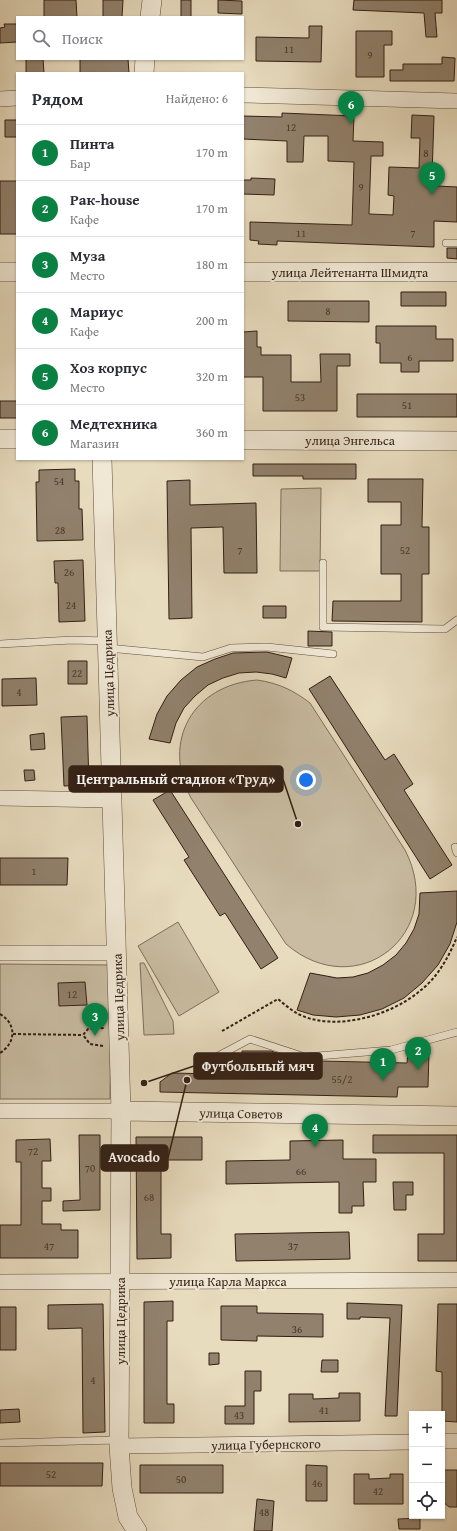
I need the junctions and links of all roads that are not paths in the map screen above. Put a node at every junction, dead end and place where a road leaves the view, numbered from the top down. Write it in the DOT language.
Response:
graph roads {
  1 [pos="152,0"];
  2 [pos="150,16"];
  3 [pos="146,60"];
  4 [pos="144,72"];
  5 [pos="244,95"];
  6 [pos="16,98"];
  7 [pos="0,99"];
  8 [pos="457,101"];
  9 [pos="446,242"];
  10 [pos="457,243"];
  11 [pos="0,272"];
  12 [pos="16,272"];
  13 [pos="244,272"];
  14 [pos="457,272"];
  15 [pos="0,439"];
  16 [pos="16,439"];
  17 [pos="244,440"];
  18 [pos="457,441"];
  19 [pos="102,460"];
  20 [pos="323,563"];
  21 [pos="457,620"];
  22 [pos="0,644"];
  23 [pos="108,645"];
  24 [pos="333,654"];
  25 [pos="0,798"];
  26 [pos="112,800"];
  27 [pos="0,953"];
  28 [pos="117,953"];
  29 [pos="457,1032"];
  30 [pos="218,1056"];
  31 [pos="0,1111"];
  32 [pos="121,1111"];
  33 [pos="457,1116"];
  34 [pos="457,1280"];
  35 [pos="120,1281"];
  36 [pos="0,1282"];
  37 [pos="445,1441"];
  38 [pos="457,1441"];
  39 [pos="409,1442"];
  40 [pos="119,1443"];
  41 [pos="0,1444"];
  42 [pos="137,1531"];
  1 -- 2 [label="street"];
  3 -- 4 [label="street"];
  5 -- 8 [label="street"];
  6 -- 7 [label="street"];
  9 -- 10 [label="lane"];
  11 -- 12 [label="street"];
  13 -- 14 [label="street, улица Лейтенанта Шмидта"];
  15 -- 16 [label="street"];
  17 -- 18 [label="street, улица Энгельса"];
  19 -- 23 [label="street, улица Цедрика"];
  20 -- 21 [label="lane"];
  22 -- 23 [label="lane"];
  23 -- 24 [label="lane"];
  23 -- 26 [label="street, улица Цедрика"];
  25 -- 26 [label="street"];
  26 -- 28 [label="street, улица Цедрика"];
  27 -- 28 [label="street"];
  28 -- 32 [label="street, улица Цедрика"];
  29 -- 30 [label="lane"];
  31 -- 32 [label="street, улица Советов"];
  32 -- 33 [label="street, улица Советов"];
  32 -- 35 [label="street, улица Цедрика"];
  34 -- 35 [label="street, улица Карла Маркса"];
  35 -- 36 [label="street, улица Карла Маркса"];
  35 -- 40 [label="street, улица Цедрика"];
  37 -- 38 [label="street"];
  39 -- 40 [label="street, улица Губернского"];
  40 -- 41 [label="lane"];
  40 -- 42 [label="street, улица Цедрика"];
}
